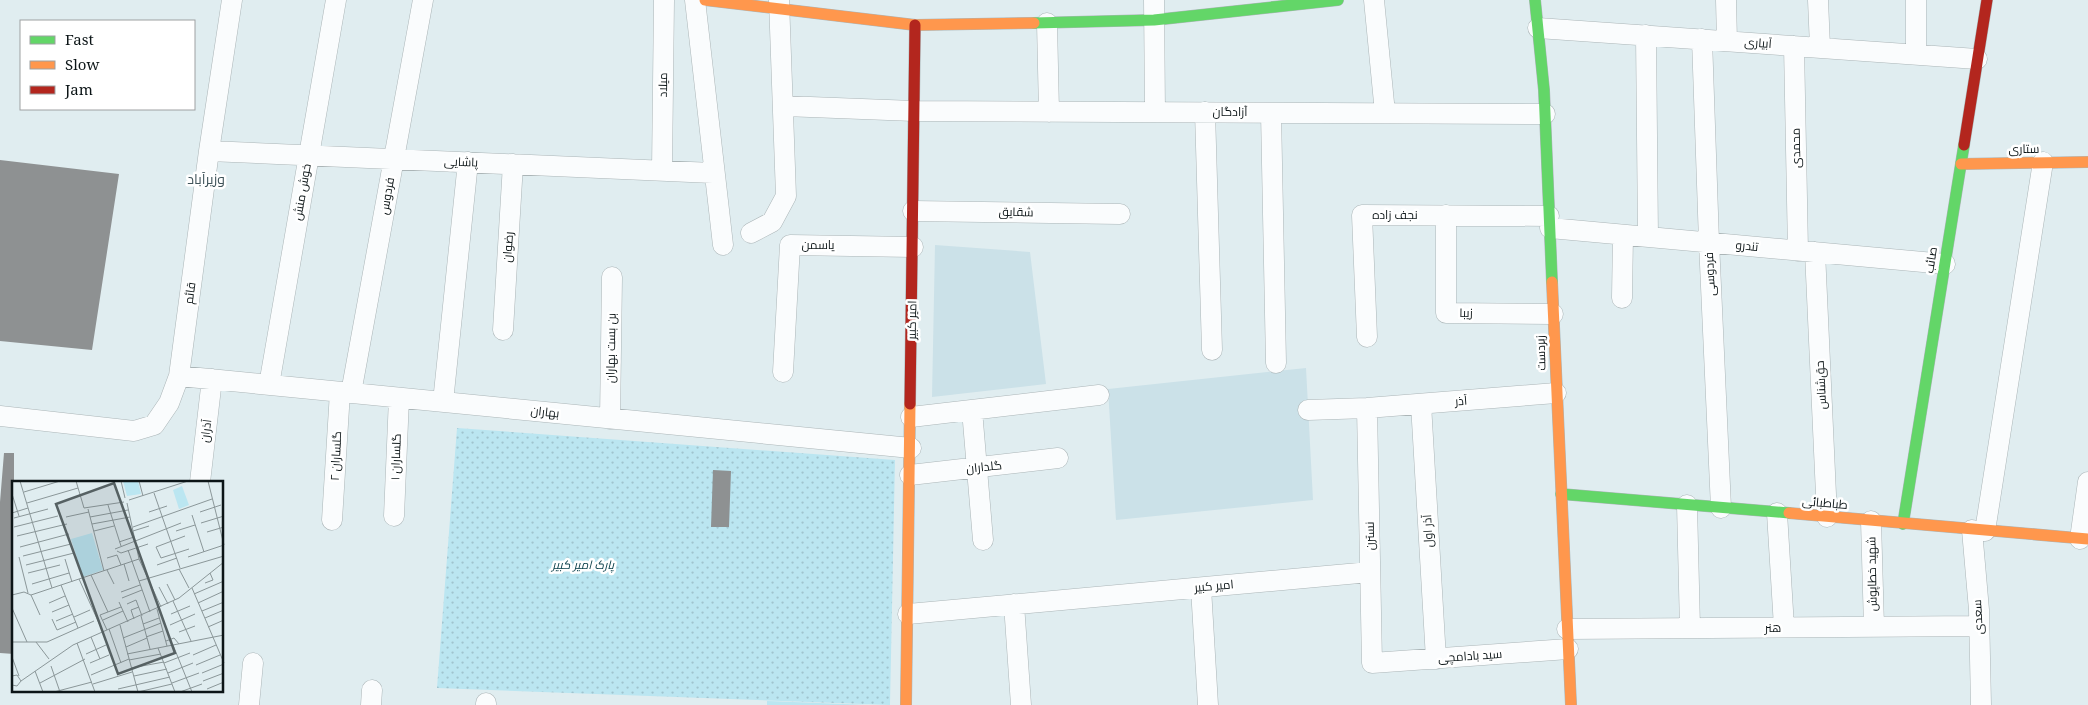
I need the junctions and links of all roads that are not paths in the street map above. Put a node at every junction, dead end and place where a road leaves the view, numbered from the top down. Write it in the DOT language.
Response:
graph roads {
  1 [pos="232,0"];
  2 [pos="336,0"];
  3 [pos="423,0"];
  4 [pos="664,0"];
  5 [pos="694,0"];
  6 [pos="705,0"];
  7 [pos="1154,0"];
  8 [pos="1338,0"];
  9 [pos="1374,0"];
  10 [pos="1535,0"];
  11 [pos="1726,0"];
  12 [pos="1818,0"];
  13 [pos="1916,0"];
  14 [pos="1987,0"];
  15 [pos="778,4"];
  16 [pos="1154,20"];
  17 [pos="1046,22"];
  18 [pos="915,25"];
  19 [pos="1538,28"];
  20 [pos="1646,35"];
  21 [pos="1702,39"];
  22 [pos="1727,41"];
  23 [pos="1794,46"];
  24 [pos="1820,48"];
  25 [pos="1916,54"];
  26 [pos="1977,58"];
  27 [pos="784,106"];
  28 [pos="914,111"];
  29 [pos="1049,112"];
  30 [pos="1155,112"];
  31 [pos="1205,112"];
  32 [pos="1271,113"];
  33 [pos="1385,113"];
  34 [pos="1545,114"];
  35 [pos="209,151"];
  36 [pos="309,156"];
  37 [pos="394,159"];
  38 [pos="468,162"];
  39 [pos="2043,162"];
  40 [pos="2088,162"];
  41 [pos="513,164"];
  42 [pos="1961,164"];
  43 [pos="662,170"];
  44 [pos="713,172"];
  45 [pos="913,211"];
  46 [pos="1120,214"];
  47 [pos="1446,215"];
  48 [pos="1550,222"];
  49 [pos="750,233"];
  50 [pos="1623,234"];
  51 [pos="1648,237"];
  52 [pos="1708,242"];
  53 [pos="723,245"];
  54 [pos="913,247"];
  55 [pos="1807,251"];
  56 [pos="1944,264"];
  57 [pos="612,277"];
  58 [pos="1622,298"];
  59 [pos="1553,314"];
  60 [pos="503,330"];
  61 [pos="1366,337"];
  62 [pos="1212,350"];
  63 [pos="1276,363"];
  64 [pos="783,372"];
  65 [pos="179,376"];
  66 [pos="212,379"];
  67 [pos="269,385"];
  68 [pos="346,392"];
  69 [pos="1556,393"];
  70 [pos="1099,395"];
  71 [pos="399,398"];
  72 [pos="443,402"];
  73 [pos="1421,404"];
  74 [pos="1367,408"];
  75 [pos="972,410"];
  76 [pos="1308,410"];
  77 [pos="0,416"];
  78 [pos="911,418"];
  79 [pos="610,419"];
  80 [pos="910,448"];
  81 [pos="1058,458"];
  82 [pos="977,467"];
  83 [pos="910,475"];
  84 [pos="200,481"];
  85 [pos="2088,482"];
  86 [pos="1561,494"];
  87 [pos="1687,505"];
  88 [pos="1721,508"];
  89 [pos="1777,513"];
  90 [pos="394,516"];
  91 [pos="1827,517"];
  92 [pos="332,520"];
  93 [pos="1871,521"];
  94 [pos="1903,524"];
  95 [pos="1979,530"];
  96 [pos="2084,539"];
  97 [pos="983,540"];
  98 [pos="1370,572"];
  99 [pos="1201,588"];
  100 [pos="1014,604"];
  101 [pos="908,614"];
  102 [pos="1979,626"];
  103 [pos="1874,627"];
  104 [pos="1690,628"];
  105 [pos="1784,628"];
  106 [pos="1567,629"];
  107 [pos="1568,649"];
  108 [pos="1436,659"];
  109 [pos="253,663"];
  110 [pos="1372,664"];
  111 [pos="249,705"];
  112 [pos="906,705"];
  113 [pos="1022,705"];
  114 [pos="1208,705"];
  115 [pos="1571,705"];
  116 [pos="1981,705"];
  1 -- 35 [label="street, قائم"];
  2 -- 36 [label="street, خوش منش"];
  3 -- 37 [label="street, فردوس"];
  4 -- 43 [label="street, میلاد"];
  5 -- 44 [label="street"];
  6 -- 15 [label="main road"];
  7 -- 16 [label="street"];
  8 -- 16 [label="main road"];
  9 -- 33 [label="street"];
  10 -- 19 [label="main road, زبردست"];
  11 -- 22 [label="street"];
  12 -- 24 [label="street"];
  13 -- 25 [label="street"];
  14 -- 26 [label="main road, صائب"];
  15 -- 18 [label="main road"];
  15 -- 27 [label="street"];
  16 -- 17 [label="main road"];
  16 -- 30 [label="street"];
  17 -- 18 [label="main road"];
  17 -- 29 [label="street"];
  18 -- 28 [label="main road, امیر کبیر"];
  19 -- 20 [label="street, آبیاری"];
  19 -- 34 [label="main road, زبردست"];
  20 -- 21 [label="street, آبیاری"];
  20 -- 51 [label="street"];
  21 -- 22 [label="street, آبیاری"];
  21 -- 52 [label="street, فردوسی"];
  22 -- 23 [label="street, آبیاری"];
  23 -- 24 [label="street, آبیاری"];
  23 -- 55 [label="street, محمدی"];
  24 -- 25 [label="street, آبیاری"];
  25 -- 26 [label="street, آبیاری"];
  26 -- 42 [label="main road, صائب"];
  27 -- 28 [label="street, آزادگان"];
  27 -- 49 [label="street"];
  28 -- 29 [label="street, آزادگان"];
  28 -- 45 [label="main road, امیر کبیر"];
  29 -- 30 [label="street, آزادگان"];
  30 -- 31 [label="street, آزادگان"];
  31 -- 32 [label="street, آزادگان"];
  31 -- 62 [label="street"];
  32 -- 33 [label="street, آزادگان"];
  32 -- 63 [label="street"];
  33 -- 34 [label="street, آزادگان"];
  34 -- 48 [label="main road, زبردست"];
  35 -- 36 [label="street, پاشایی"];
  35 -- 65 [label="street, قائم"];
  36 -- 37 [label="street, پاشایی"];
  36 -- 67 [label="street, خوش منش"];
  37 -- 38 [label="street, پاشایی"];
  37 -- 68 [label="street, فردوس"];
  38 -- 41 [label="street, پاشایی"];
  38 -- 72 [label="street"];
  39 -- 40 [label="main road, ستاری"];
  39 -- 42 [label="main road, ستاری"];
  39 -- 95 [label="street, سعدی"];
  41 -- 43 [label="street, پاشایی"];
  41 -- 60 [label="street, رضوان"];
  42 -- 56 [label="main road, صائب"];
  43 -- 44 [label="street, پاشایی"];
  44 -- 53 [label="street"];
  45 -- 46 [label="street, شقایق"];
  45 -- 54 [label="main road, امیر کبیر"];
  47 -- 48 [label="street, نجف زاده"];
  47 -- 59 [label="street, زیبا"];
  47 -- 61 [label="street, نجف زاده"];
  48 -- 50 [label="street, تندرو"];
  48 -- 59 [label="main road, زبردست"];
  50 -- 51 [label="street, تندرو"];
  50 -- 58 [label="street"];
  51 -- 52 [label="street, تندرو"];
  52 -- 55 [label="street, تندرو"];
  52 -- 88 [label="street, فردوسی"];
  54 -- 64 [label="street, یاسمن"];
  54 -- 78 [label="main road, امیر کبیر"];
  55 -- 56 [label="street, تندرو"];
  55 -- 91 [label="street, حق‌شناس"];
  56 -- 94 [label="main road, صائب"];
  57 -- 79 [label="street, بن بست بهاران"];
  59 -- 69 [label="main road, زبردست"];
  65 -- 66 [label="street, بهاران"];
  65 -- 77 [label="street, قائم"];
  66 -- 67 [label="street, بهاران"];
  66 -- 84 [label="street, آذران"];
  67 -- 68 [label="street, بهاران"];
  68 -- 71 [label="street, بهاران"];
  68 -- 92 [label="street, گلساران ۲"];
  69 -- 73 [label="street, آذر"];
  69 -- 86 [label="main road, زبردست"];
  70 -- 75 [label="street"];
  71 -- 72 [label="street, بهاران"];
  71 -- 90 [label="street, گلساران ۱"];
  72 -- 79 [label="street, بهاران"];
  73 -- 74 [label="street, آذر"];
  73 -- 108 [label="street, آذر اول"];
  74 -- 76 [label="street, آذر"];
  74 -- 98 [label="street, نسترن"];
  75 -- 78 [label="street"];
  75 -- 82 [label="street"];
  78 -- 80 [label="main road, امیر کبیر"];
  79 -- 80 [label="street, بهاران"];
  80 -- 83 [label="main road, امیر کبیر"];
  81 -- 82 [label="street, گلداران"];
  82 -- 83 [label="street, گلداران"];
  82 -- 97 [label="street"];
  83 -- 101 [label="main road, امیر کبیر"];
  85 -- 96 [label="street"];
  86 -- 87 [label="main road, طباطبائی"];
  86 -- 106 [label="main road, زبردست"];
  87 -- 88 [label="main road, طباطبائی"];
  87 -- 104 [label="street"];
  88 -- 89 [label="main road, طباطبائی"];
  89 -- 91 [label="main road, طباطبائی"];
  89 -- 105 [label="street"];
  91 -- 93 [label="main road, طباطبائی"];
  93 -- 94 [label="main road, طباطبائی"];
  93 -- 103 [label="street, شهید خطاپوش"];
  94 -- 95 [label="main road, طباطبائی"];
  95 -- 96 [label="main road, طباطبائی"];
  95 -- 102 [label="street, سعدی"];
  98 -- 99 [label="street, امیر کبیر"];
  98 -- 110 [label="street, نسترن"];
  99 -- 100 [label="street, امیر کبیر"];
  99 -- 114 [label="street"];
  100 -- 101 [label="street, امیر کبیر"];
  100 -- 113 [label="street"];
  101 -- 112 [label="main road, امیر کبیر"];
  102 -- 103 [label="street, هنر"];
  102 -- 116 [label="street, سعدی"];
  103 -- 105 [label="street, هنر"];
  104 -- 105 [label="street, هنر"];
  104 -- 106 [label="street, هنر"];
  106 -- 107 [label="main road, زبردست"];
  107 -- 108 [label="street, سید بادامچی"];
  107 -- 115 [label="main road, زبردست"];
  108 -- 110 [label="street, سید بادامچی"];
  109 -- 111 [label="street"];
}
